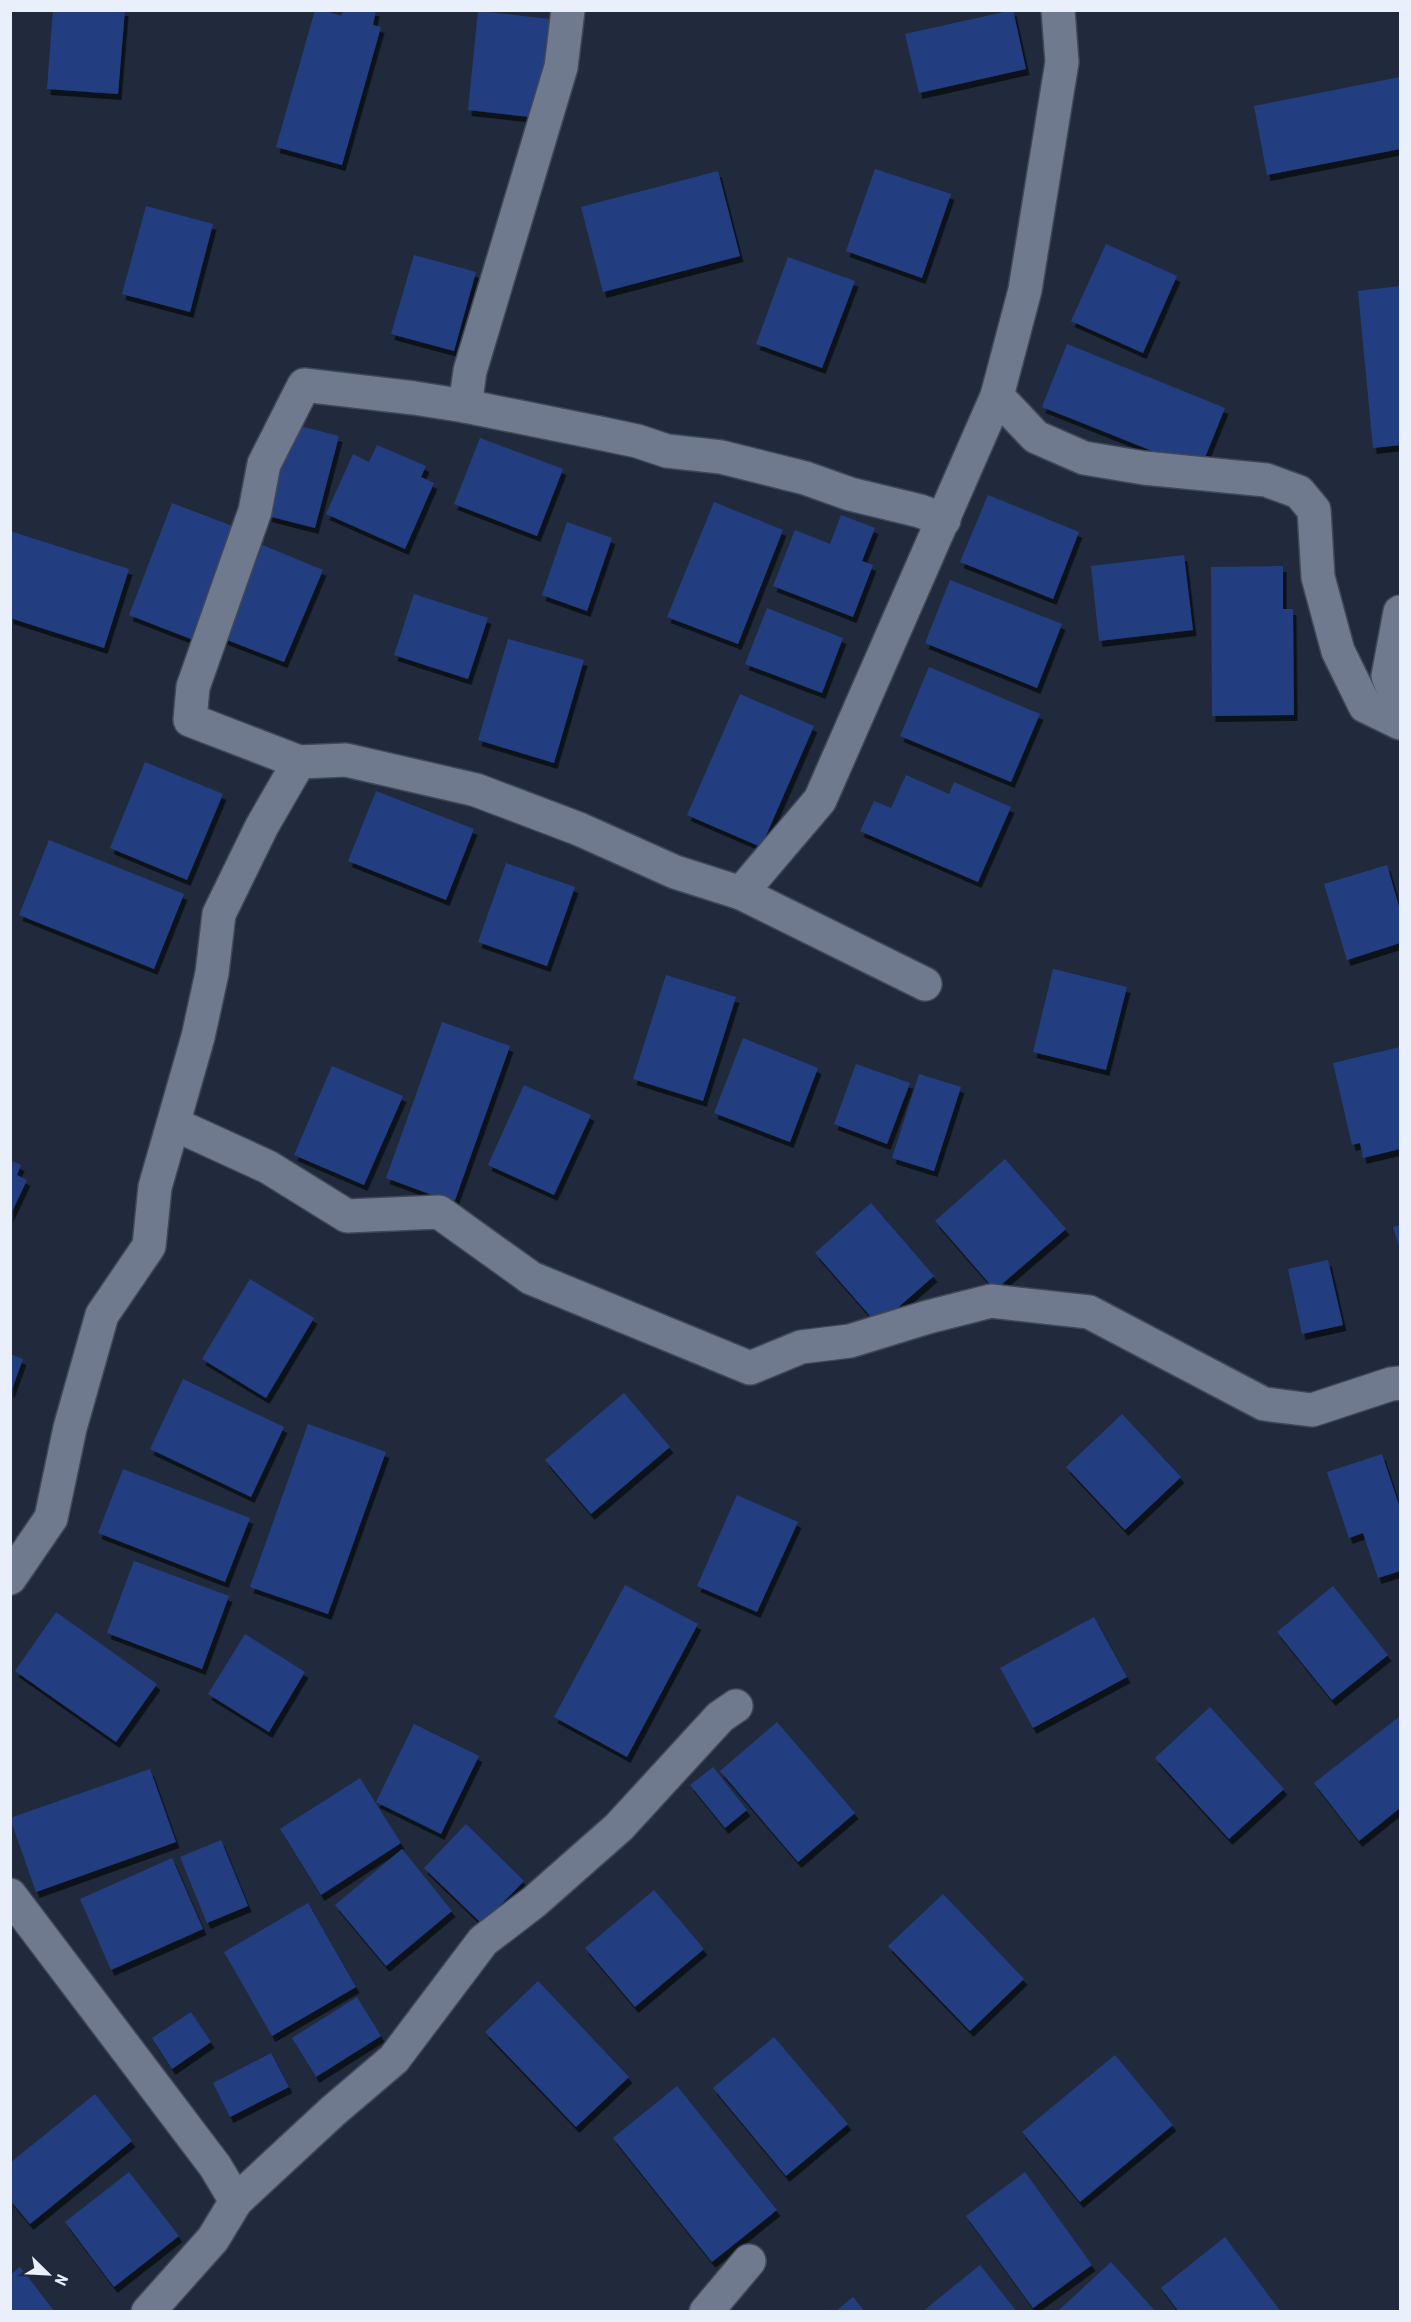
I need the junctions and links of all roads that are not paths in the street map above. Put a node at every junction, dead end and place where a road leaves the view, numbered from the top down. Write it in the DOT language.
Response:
graph roads {
  1 [pos="568,10"];
  2 [pos="1058,10"];
  3 [pos="997,396"];
  4 [pos="465,406"];
  5 [pos="944,520"];
  6 [pos="1401,612"];
  7 [pos="1401,707"];
  8 [pos="1401,723"];
  9 [pos="299,762"];
  10 [pos="741,893"];
  11 [pos="925,984"];
  12 [pos="174,1124"];
  13 [pos="1401,1383"];
  14 [pos="10,1578"];
  15 [pos="736,1706"];
  16 [pos="10,1895"];
  17 [pos="236,2201"];
  18 [pos="748,2261"];
  19 [pos="148,2312"];
  20 [pos="706,2312"];
  1 -- 4 [label="street"];
  2 -- 3 [label="street"];
  3 -- 5 [label="street"];
  3 -- 8 [label="street"];
  4 -- 5 [label="street"];
  4 -- 9 [label="street"];
  5 -- 10 [label="street"];
  6 -- 7 [label="street"];
  9 -- 10 [label="street"];
  9 -- 12 [label="street"];
  10 -- 11 [label="street"];
  12 -- 13 [label="street"];
  12 -- 14 [label="street"];
  15 -- 17 [label="street"];
  16 -- 17 [label="street"];
  17 -- 19 [label="street"];
  18 -- 20 [label="street"];
}
